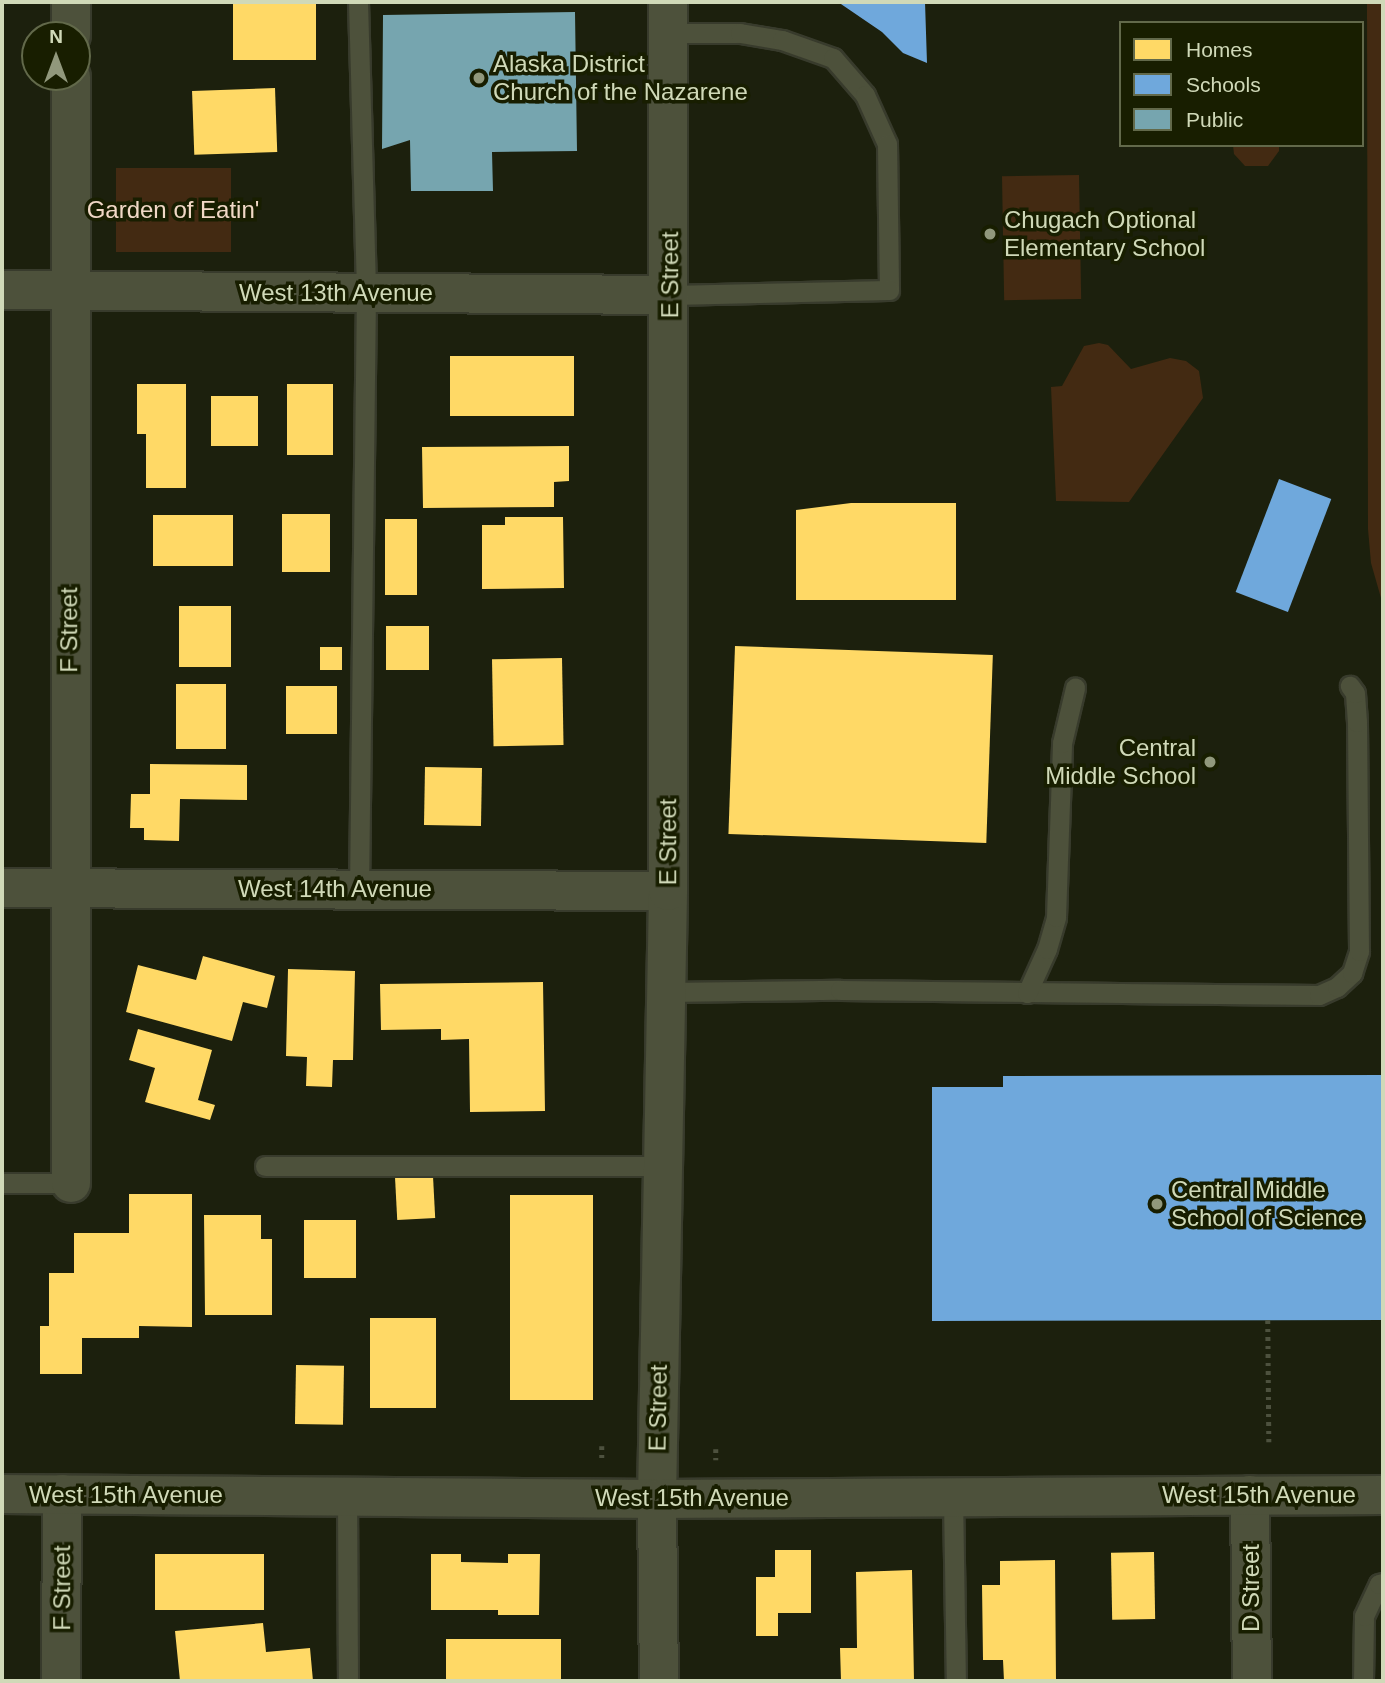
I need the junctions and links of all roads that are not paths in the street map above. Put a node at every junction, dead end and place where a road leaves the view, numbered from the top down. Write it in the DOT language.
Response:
graph roads {
  1 [pos="71,2"];
  2 [pos="358,2"];
  3 [pos="668,18"];
  4 [pos="71,21"];
  5 [pos="71,91"];
  6 [pos="2,290"];
  7 [pos="69,290"];
  8 [pos="366,293"];
  9 [pos="670,295"];
  10 [pos="1350,686"];
  11 [pos="1075,688"];
  12 [pos="69,887"];
  13 [pos="2,888"];
  14 [pos="359,889"];
  15 [pos="668,891"];
  16 [pos="666,992"];
  17 [pos="1027,993"];
  18 [pos="265,1166"];
  19 [pos="663,1166"];
  20 [pos="2,1183"];
  21 [pos="71,1183"];
  22 [pos="2,1494"];
  23 [pos="62,1494"];
  24 [pos="1250,1495"];
  25 [pos="1383,1495"];
  26 [pos="346,1497"];
  27 [pos="953,1497"];
  28 [pos="657,1499"];
  29 [pos="1383,1583"];
  30 [pos="61,1681"];
  31 [pos="348,1681"];
  32 [pos="659,1681"];
  33 [pos="956,1681"];
  34 [pos="1252,1681"];
  35 [pos="1363,1681"];
  1 -- 4 [label="street"];
  2 -- 8 [label="lane"];
  3 -- 9 [label="street, E Street"];
  3 -- 9 [label="lane"];
  5 -- 7 [label="street, F Street"];
  6 -- 7 [label="street, West 13th Avenue"];
  7 -- 8 [label="street, West 13th Avenue"];
  7 -- 12 [label="street, F Street"];
  8 -- 9 [label="street, West 13th Avenue"];
  8 -- 14 [label="lane"];
  9 -- 15 [label="street, E Street"];
  10 -- 17 [label="lane"];
  11 -- 17 [label="lane"];
  12 -- 13 [label="street, West 14th Avenue"];
  12 -- 14 [label="street, West 14th Avenue"];
  12 -- 21 [label="street, F Street"];
  14 -- 15 [label="street, West 14th Avenue"];
  15 -- 16 [label="street, E Street"];
  16 -- 17 [label="lane"];
  16 -- 19 [label="street, E Street"];
  18 -- 19 [label="lane"];
  19 -- 28 [label="street, E Street"];
  20 -- 21 [label="lane"];
  22 -- 23 [label="street, West 15th Avenue"];
  23 -- 26 [label="street, West 15th Avenue"];
  23 -- 30 [label="street, F Street"];
  24 -- 25 [label="street, West 15th Avenue"];
  24 -- 27 [label="street, West 15th Avenue"];
  24 -- 34 [label="street, D Street"];
  26 -- 28 [label="street, West 15th Avenue"];
  26 -- 31 [label="lane"];
  27 -- 28 [label="street, West 15th Avenue"];
  27 -- 33 [label="lane"];
  28 -- 32 [label="street, E Street"];
  29 -- 35 [label="lane"];
}
